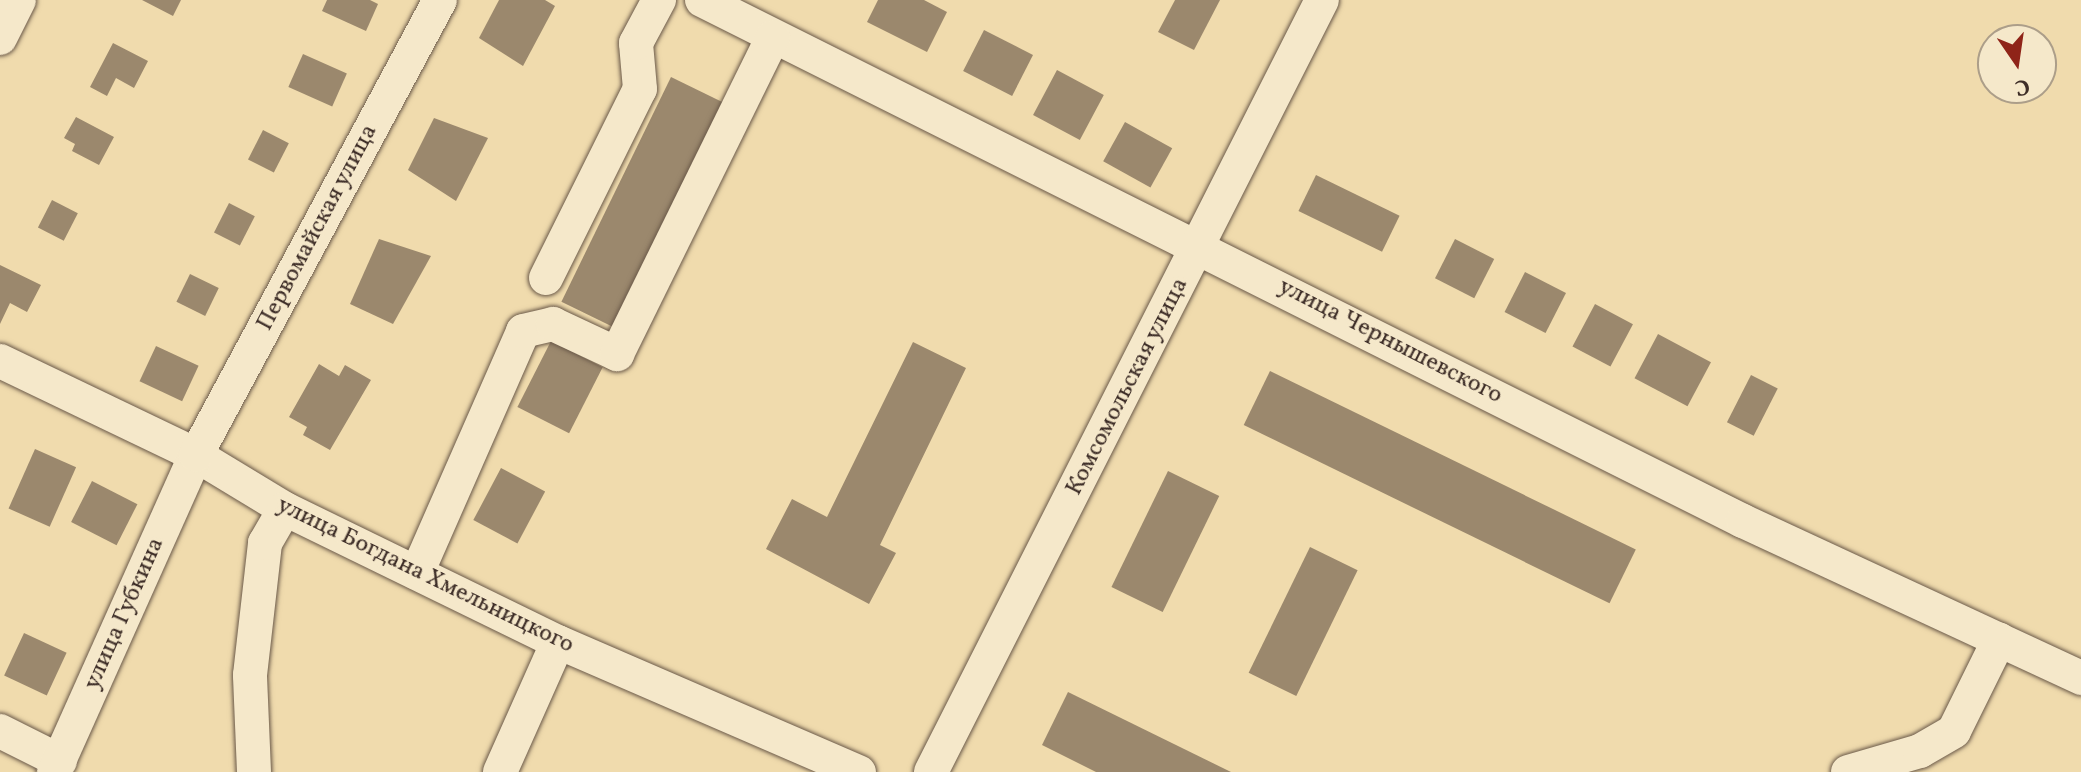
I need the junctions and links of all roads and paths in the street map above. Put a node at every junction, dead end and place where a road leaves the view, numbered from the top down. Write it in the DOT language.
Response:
graph roads {
  1 [pos="19,0"];
  2 [pos="440,0"];
  3 [pos="659,0"];
  4 [pos="702,0"];
  5 [pos="1322,0"];
  6 [pos="773,37"];
  7 [pos="0,38"];
  8 [pos="1199,246"];
  9 [pos="546,278"];
  10 [pos="0,361"];
  11 [pos="196,455"];
  12 [pos="285,509"];
  13 [pos="417,573"];
  14 [pos="1999,640"];
  15 [pos="558,642"];
  16 [pos="2081,678"];
  17 [pos="0,731"];
  18 [pos="57,766"];
  19 [pos="254,772"];
  20 [pos="500,772"];
  21 [pos="859,772"];
  22 [pos="931,772"];
  23 [pos="1848,772"];
  1 -- 7 [label="street"];
  2 -- 11 [label="street, Первомайская улица"];
  3 -- 9 [label="street"];
  4 -- 6 [label="street, улица Чернышевского"];
  5 -- 8 [label="street, Комсомольская улица"];
  6 -- 8 [label="street, улица Чернышевского"];
  6 -- 13 [label="street"];
  8 -- 14 [label="street, улица Чернышевского"];
  8 -- 22 [label="street, Комсомольская улица"];
  10 -- 11 [label="street, улица Богдана Хмельницкого"];
  11 -- 12 [label="street, улица Богдана Хмельницкого"];
  11 -- 18 [label="street, улица Губкина"];
  12 -- 13 [label="street, улица Богдана Хмельницкого"];
  12 -- 19 [label="street"];
  13 -- 15 [label="street, улица Богдана Хмельницкого"];
  14 -- 16 [label="street, улица Чернышевского"];
  14 -- 23 [label="street"];
  15 -- 20 [label="street"];
  15 -- 21 [label="street, улица Богдана Хмельницкого"];
  17 -- 18 [label="street"];
}
